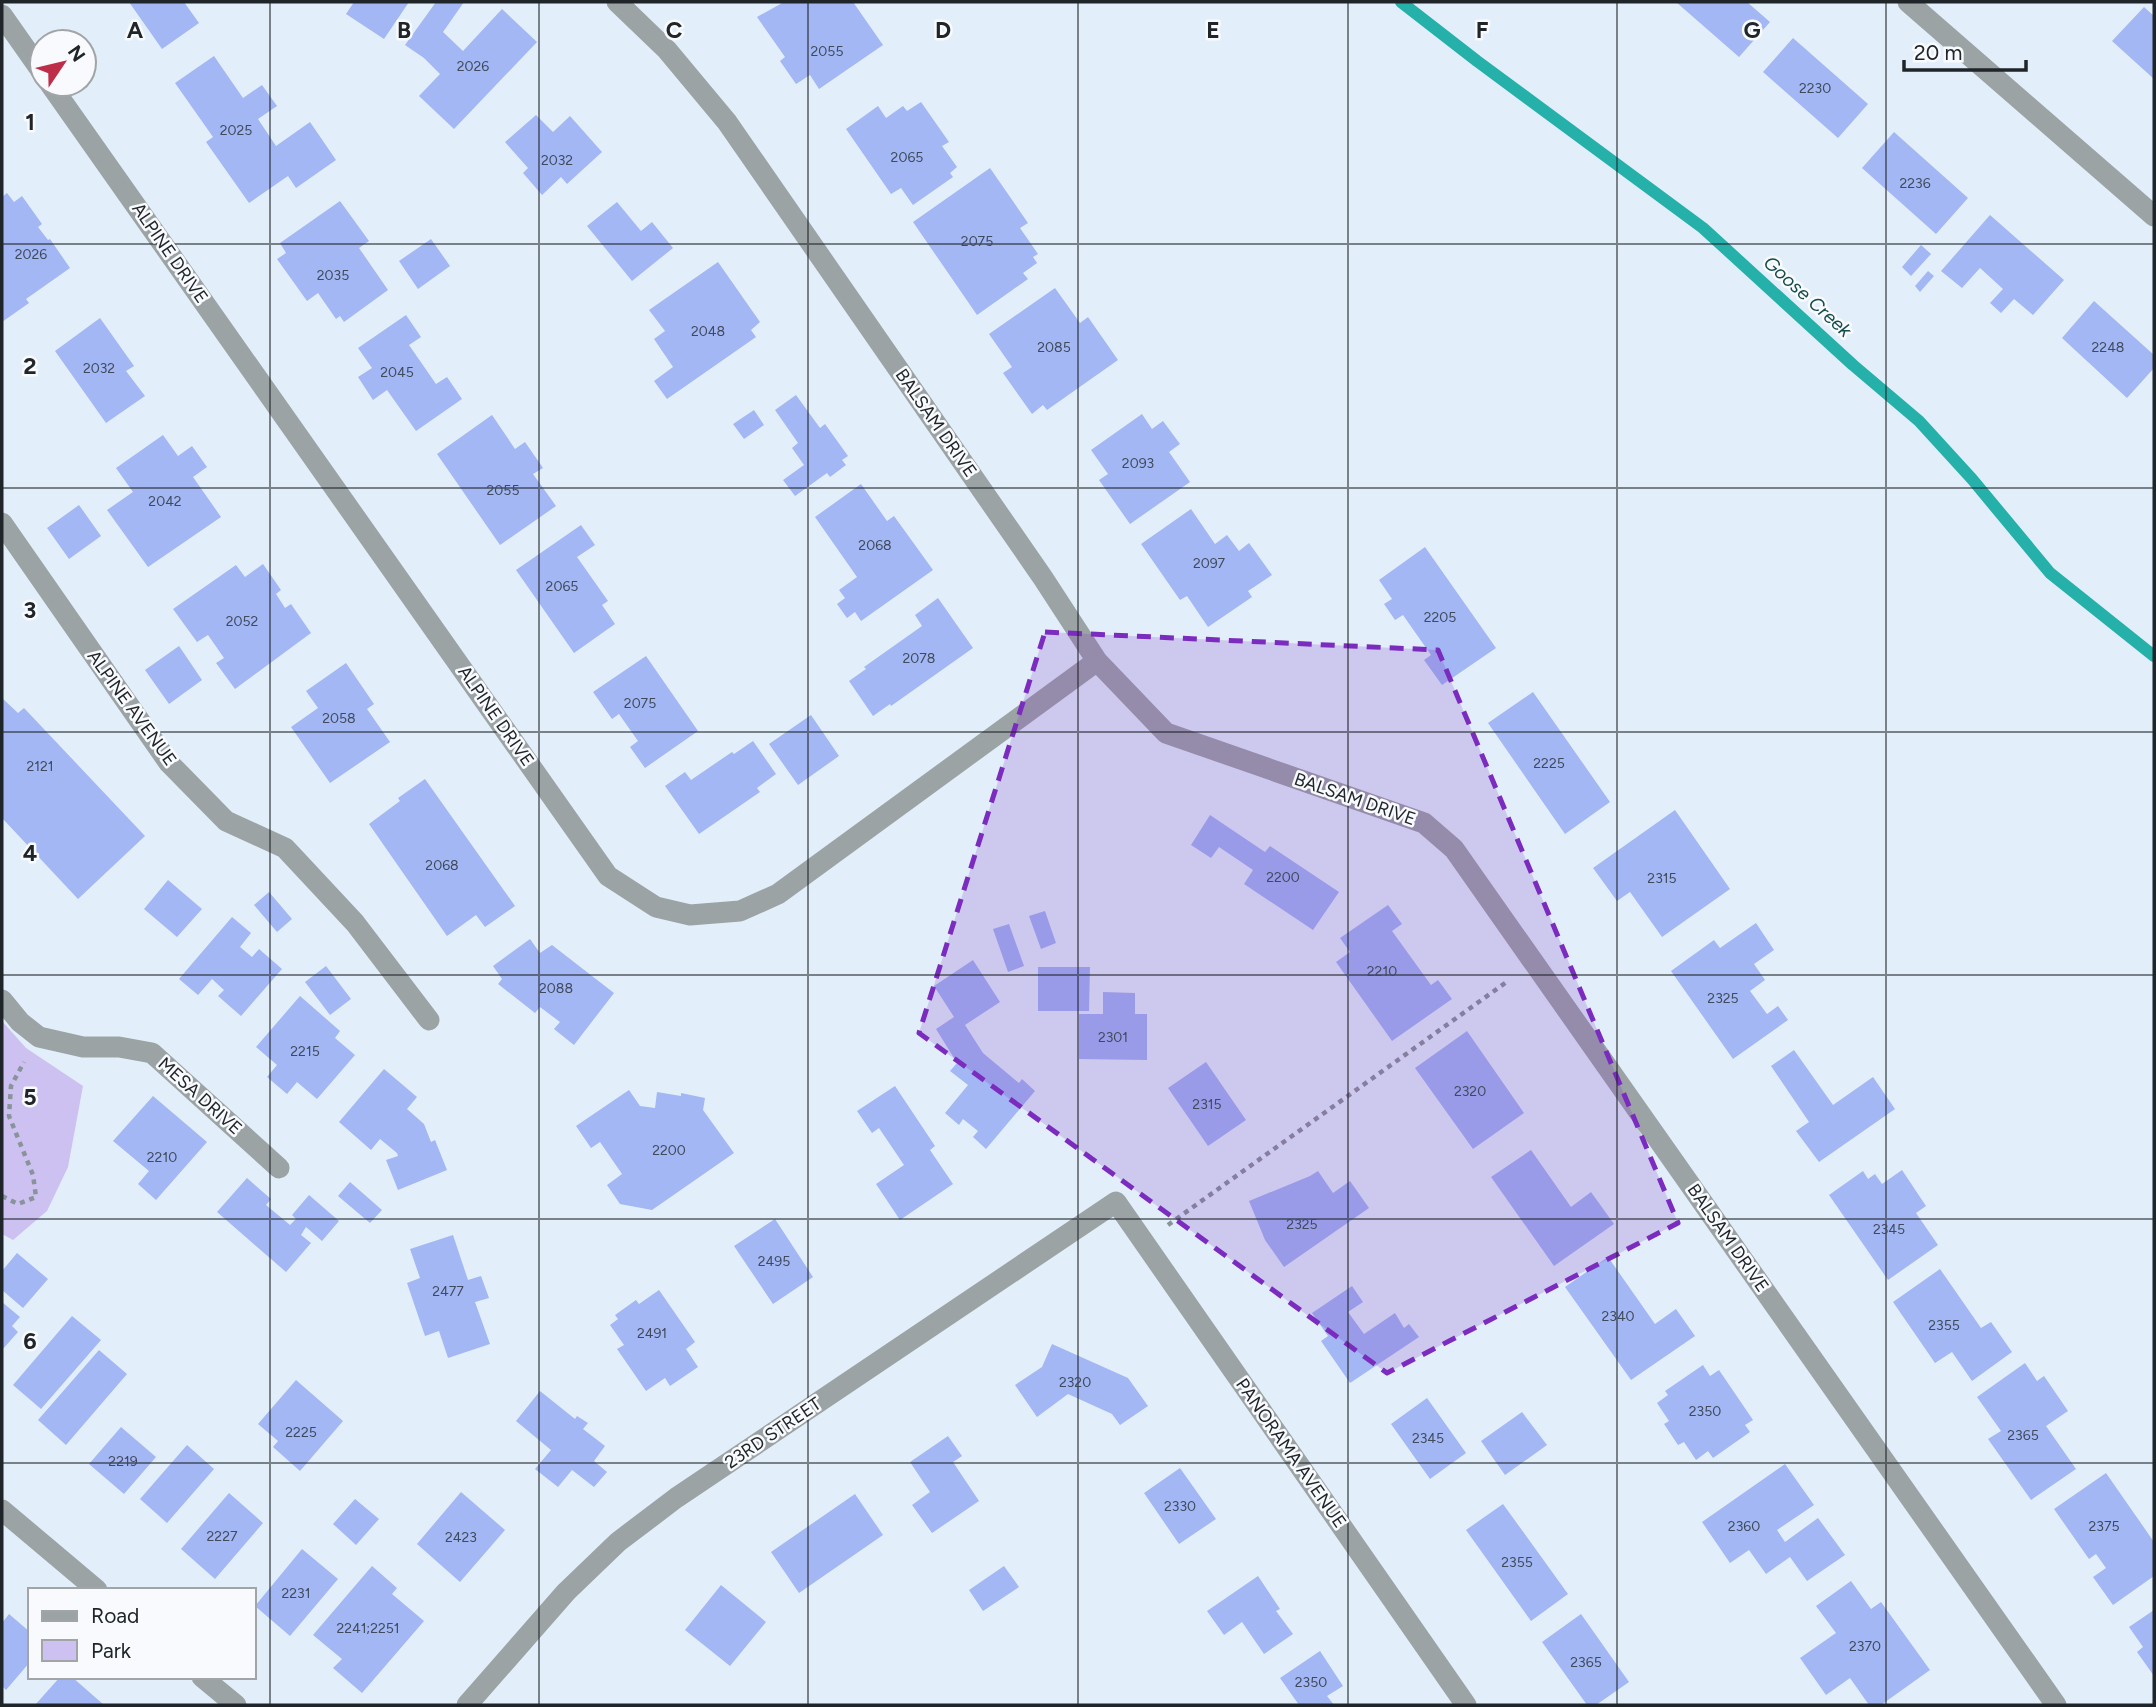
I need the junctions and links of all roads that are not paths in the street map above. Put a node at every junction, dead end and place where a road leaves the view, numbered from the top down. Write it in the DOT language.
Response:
graph roads {
  1 [pos="617,2"];
  2 [pos="1908,2"];
  3 [pos="2,15"];
  4 [pos="28,52"];
  5 [pos="60,98"];
  6 [pos="2154,216"];
  7 [pos="2,523"];
  8 [pos="1097,662"];
  9 [pos="2,1000"];
  10 [pos="429,1020"];
  11 [pos="279,1168"];
  12 [pos="1116,1202"];
  13 [pos="2,1510"];
  14 [pos="95,1588"];
  15 [pos="204,1679"];
  16 [pos="236,1705"];
  17 [pos="467,1705"];
  18 [pos="1466,1705"];
  19 [pos="2056,1705"];
  1 -- 8 [label="street, BALSAM DRIVE"];
  2 -- 6 [label="street"];
  3 -- 4 [label="street"];
  5 -- 8 [label="street, ALPINE DRIVE"];
  7 -- 10 [label="street, ALPINE AVENUE"];
  8 -- 19 [label="street, BALSAM DRIVE"];
  9 -- 11 [label="street, MESA DRIVE"];
  12 -- 17 [label="street, 23RD STREET"];
  12 -- 18 [label="street, PANORAMA AVENUE"];
  13 -- 14 [label="street"];
  15 -- 16 [label="street"];
}
